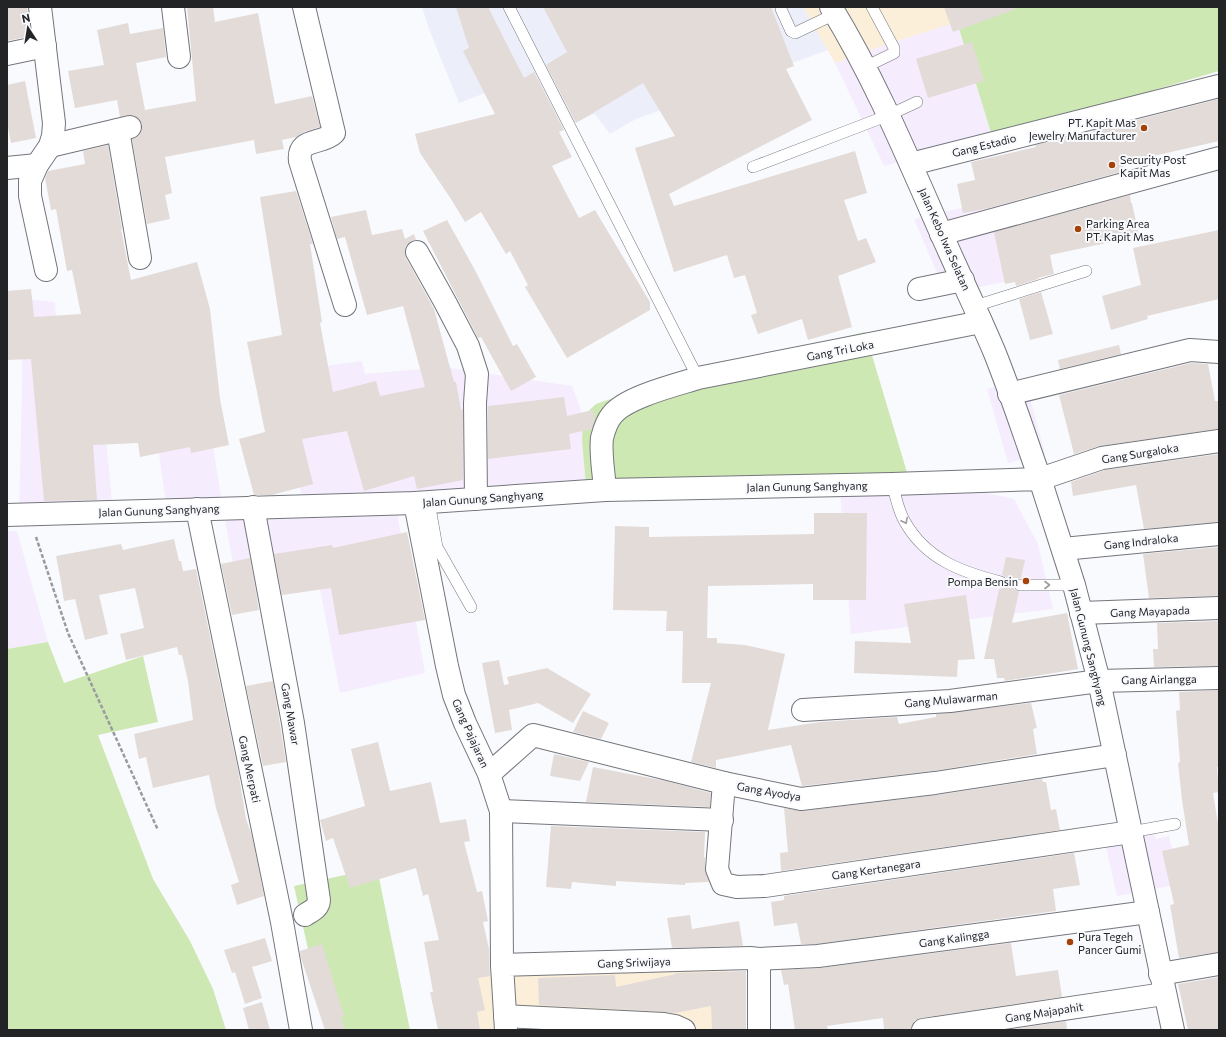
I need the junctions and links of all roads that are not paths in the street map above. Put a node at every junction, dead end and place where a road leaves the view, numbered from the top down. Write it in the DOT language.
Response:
graph roads {
  1 [pos="40,7"];
  2 [pos="173,7"];
  3 [pos="304,7"];
  4 [pos="509,7"];
  5 [pos="872,7"];
  6 [pos="781,9"];
  7 [pos="833,10"];
  8 [pos="45,46"];
  9 [pos="7,54"];
  10 [pos="178,57"];
  11 [pos="865,67"];
  12 [pos="1219,86"];
  13 [pos="917,102"];
  14 [pos="889,115"];
  15 [pos="50,146"];
  16 [pos="1219,158"];
  17 [pos="911,164"];
  18 [pos="37,165"];
  19 [pos="753,167"];
  20 [pos="7,168"];
  21 [pos="941,234"];
  22 [pos="418,252"];
  23 [pos="140,258"];
  24 [pos="46,270"];
  25 [pos="1086,271"];
  26 [pos="963,280"];
  27 [pos="919,289"];
  28 [pos="345,305"];
  29 [pos="978,314"];
  30 [pos="1219,352"];
  31 [pos="698,378"];
  32 [pos="1009,394"];
  33 [pos="1219,441"];
  34 [pos="1040,479"];
  35 [pos="892,484"];
  36 [pos="605,490"];
  37 [pos="476,499"];
  38 [pos="422,502"];
  39 [pos="253,507"];
  40 [pos="197,509"];
  41 [pos="18,514"];
  42 [pos="1219,534"];
  43 [pos="1063,549"];
  44 [pos="1001,582"];
  45 [pos="1020,585"];
  46 [pos="1074,585"];
  47 [pos="471,607"];
  48 [pos="1219,608"];
  49 [pos="1081,613"];
  50 [pos="1219,678"];
  51 [pos="1099,681"];
  52 [pos="803,710"];
  53 [pos="1115,755"];
  54 [pos="489,774"];
  55 [pos="724,783"];
  56 [pos="501,811"];
  57 [pos="722,820"];
  58 [pos="1175,824"];
  59 [pos="1131,832"];
  60 [pos="1148,912"];
  61 [pos="305,915"];
  62 [pos="759,959"];
  63 [pos="1219,964"];
  64 [pos="502,965"];
  65 [pos="1162,984"];
  66 [pos="506,1023"];
  67 [pos="301,1030"];
  68 [pos="684,1030"];
  69 [pos="759,1030"];
  70 [pos="923,1030"];
  71 [pos="1173,1030"];
  1 -- 8 [label="street"];
  2 -- 10 [label="street"];
  3 -- 28 [label="street"];
  4 -- 31 [label="lane"];
  5 -- 11 [label="lane"];
  6 -- 7 [label="lane"];
  7 -- 11 [label="street, Jalan Kebo Iwa Selatan"];
  8 -- 9 [label="street"];
  8 -- 15 [label="street"];
  11 -- 14 [label="street, Jalan Kebo Iwa Selatan"];
  12 -- 17 [label="street, Gang Estadio"];
  13 -- 14 [label="lane"];
  14 -- 17 [label="street, Jalan Kebo Iwa Selatan"];
  14 -- 19 [label="lane"];
  15 -- 18 [label="street"];
  15 -- 23 [label="street"];
  16 -- 21 [label="street"];
  17 -- 21 [label="street, Jalan Kebo Iwa Selatan"];
  18 -- 20 [label="street"];
  18 -- 24 [label="street"];
  21 -- 26 [label="street, Jalan Kebo Iwa Selatan"];
  22 -- 37 [label="street"];
  25 -- 29 [label="lane"];
  26 -- 27 [label="street"];
  26 -- 29 [label="street, Jalan Kebo Iwa Selatan"];
  29 -- 31 [label="street, Gang Tri Loka"];
  29 -- 32 [label="street, Jalan Kebo Iwa Selatan"];
  30 -- 32 [label="street"];
  31 -- 36 [label="street, Gang Tri Loka"];
  32 -- 34 [label="street, Jalan Kebo Iwa Selatan"];
  33 -- 34 [label="street, Gang Surgaloka"];
  34 -- 35 [label="street, Jalan Gunung Sanghyang"];
  34 -- 43 [label="street, Jalan Gunung Sanghyang"];
  35 -- 36 [label="street, Jalan Gunung Sanghyang"];
  35 -- 44 [label="lane, one-way"];
  36 -- 37 [label="street, Jalan Gunung Sanghyang"];
  37 -- 38 [label="street, Jalan Gunung Sanghyang"];
  38 -- 39 [label="street, Jalan Gunung Sanghyang"];
  38 -- 47 [label="lane"];
  38 -- 54 [label="street, Gang Pajajaran"];
  39 -- 40 [label="street, Jalan Gunung Sanghyang"];
  39 -- 61 [label="street, Gang Mawar"];
  40 -- 41 [label="street, Jalan Gunung Sanghyang"];
  40 -- 67 [label="street, Gang Merpati"];
  42 -- 43 [label="street, Gang Indraloka"];
  43 -- 46 [label="street, Jalan Gunung Sanghyang"];
  45 -- 46 [label="lane, one-way"];
  46 -- 49 [label="street, Jalan Gunung Sanghyang"];
  48 -- 49 [label="street, Gang Mayapada"];
  49 -- 51 [label="street, Jalan Gunung Sanghyang"];
  50 -- 51 [label="street, Gang Airlangga"];
  51 -- 52 [label="street, Gang Mulawarman"];
  51 -- 53 [label="street, Jalan Gunung Sanghyang"];
  53 -- 55 [label="street, Gang Ayodya"];
  53 -- 59 [label="street, Jalan Gunung Sanghyang"];
  54 -- 55 [label="street, Gang Ayodya"];
  54 -- 56 [label="street, Gang Pajajaran"];
  55 -- 57 [label="street, Gang Kertanegara"];
  56 -- 57 [label="street"];
  56 -- 64 [label="street, Gang Pajajaran"];
  57 -- 59 [label="street, Gang Kertanegara"];
  58 -- 59 [label="lane"];
  59 -- 60 [label="street, Jalan Gunung Sanghyang"];
  60 -- 62 [label="street, Gang Kalingga"];
  60 -- 65 [label="street, Jalan Gunung Sanghyang"];
  62 -- 64 [label="street, Gang Sriwijaya"];
  62 -- 69 [label="street"];
  63 -- 65 [label="street, Gang Majapahit"];
  64 -- 66 [label="street"];
  65 -- 70 [label="street, Gang Majapahit"];
  65 -- 71 [label="street, Jalan Gunung Sanghyang"];
  66 -- 68 [label="street"];
}
